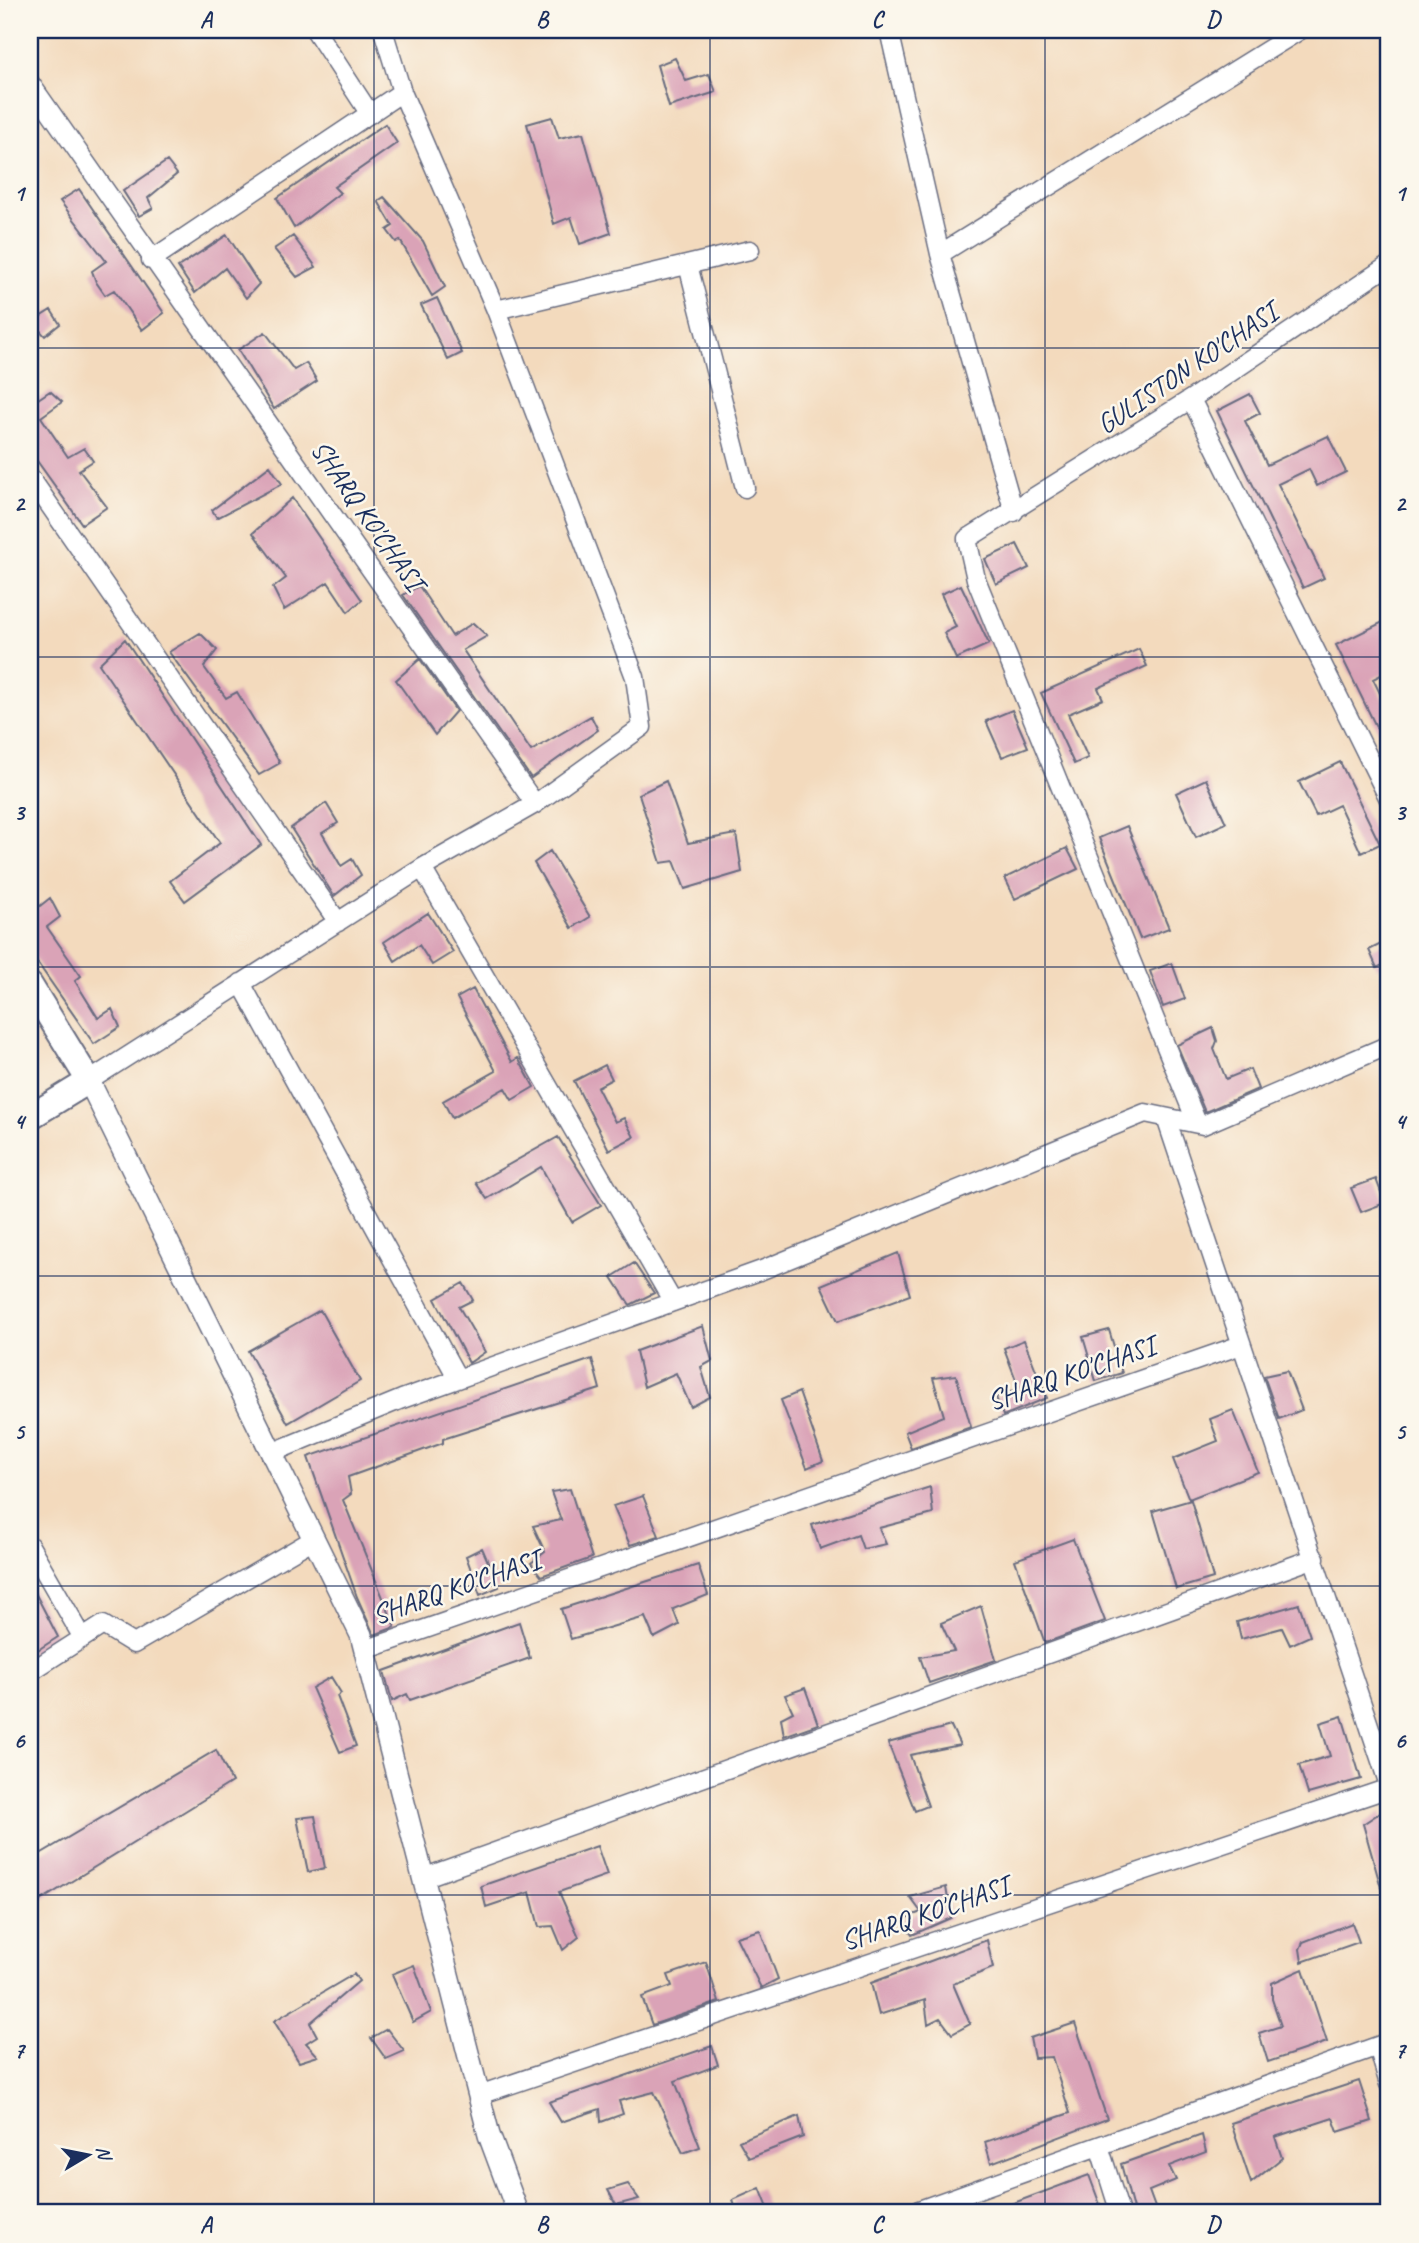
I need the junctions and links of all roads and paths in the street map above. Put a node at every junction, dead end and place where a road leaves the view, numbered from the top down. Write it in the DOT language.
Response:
graph roads {
  1 [pos="315,30"];
  2 [pos="383,30"];
  3 [pos="889,30"];
  4 [pos="1300,30"];
  5 [pos="30,83"];
  6 [pos="402,92"];
  7 [pos="370,114"];
  8 [pos="750,250"];
  9 [pos="940,254"];
  10 [pos="151,260"];
  11 [pos="688,265"];
  12 [pos="1389,265"];
  13 [pos="496,310"];
  14 [pos="1191,399"];
  15 [pos="30,477"];
  16 [pos="745,488"];
  17 [pos="1014,512"];
  18 [pos="1389,799"];
  19 [pos="535,804"];
  20 [pos="422,868"];
  21 [pos="338,922"];
  22 [pos="241,983"];
  23 [pos="30,985"];
  24 [pos="1389,1045"];
  25 [pos="89,1081"];
  26 [pos="30,1117"];
  27 [pos="1166,1118"];
  28 [pos="1197,1124"];
  29 [pos="673,1302"];
  30 [pos="1241,1345"];
  31 [pos="458,1379"];
  32 [pos="271,1453"];
  33 [pos="314,1539"];
  34 [pos="30,1546"];
  35 [pos="1315,1558"];
  36 [pos="83,1638"];
  37 [pos="365,1650"];
  38 [pos="30,1672"];
  39 [pos="1389,1786"];
  40 [pos="424,1878"];
  41 [pos="1384,2044"];
  42 [pos="1389,2084"];
  43 [pos="479,2095"];
  44 [pos="1099,2146"];
  45 [pos="518,2213"];
  46 [pos="911,2213"];
  47 [pos="1120,2213"];
  1 -- 7 [label="street"];
  2 -- 6 [label="street"];
  3 -- 9 [label="street"];
  4 -- 9 [label="street"];
  5 -- 10 [label="street, SHARQ KO'CHASI"];
  6 -- 7 [label="street"];
  6 -- 13 [label="street"];
  7 -- 10 [label="street"];
  8 -- 11 [label="street"];
  9 -- 17 [label="street"];
  10 -- 19 [label="street, SHARQ KO'CHASI"];
  11 -- 13 [label="street"];
  11 -- 16 [label="street"];
  12 -- 14 [label="street, GULISTON KO'CHASI"];
  13 -- 19 [label="street"];
  14 -- 17 [label="street, GULISTON KO'CHASI"];
  14 -- 18 [label="street"];
  15 -- 21 [label="street"];
  17 -- 28 [label="street, GULISTON KO'CHASI"];
  19 -- 20 [label="street"];
  20 -- 21 [label="street"];
  20 -- 29 [label="street"];
  21 -- 22 [label="street"];
  22 -- 25 [label="street"];
  22 -- 31 [label="street"];
  23 -- 25 [label="main road"];
  24 -- 28 [label="street"];
  25 -- 26 [label="main road"];
  25 -- 32 [label="street"];
  27 -- 28 [label="street"];
  27 -- 29 [label="street"];
  27 -- 30 [label="street, SHARQ KO'CHASI"];
  29 -- 31 [label="street"];
  30 -- 35 [label="street, SHARQ KO'CHASI"];
  30 -- 37 [label="street, SHARQ KO'CHASI"];
  31 -- 32 [label="street"];
  32 -- 33 [label="street"];
  33 -- 36 [label="street"];
  33 -- 37 [label="street"];
  34 -- 36 [label="street"];
  35 -- 39 [label="street, SHARQ KO'CHASI"];
  35 -- 40 [label="street"];
  36 -- 38 [label="street"];
  37 -- 40 [label="street"];
  39 -- 43 [label="street, SHARQ KO'CHASI"];
  40 -- 43 [label="street"];
  41 -- 42 [label="street"];
  41 -- 44 [label="street"];
  43 -- 45 [label="street"];
  44 -- 46 [label="street"];
  44 -- 47 [label="street"];
}
